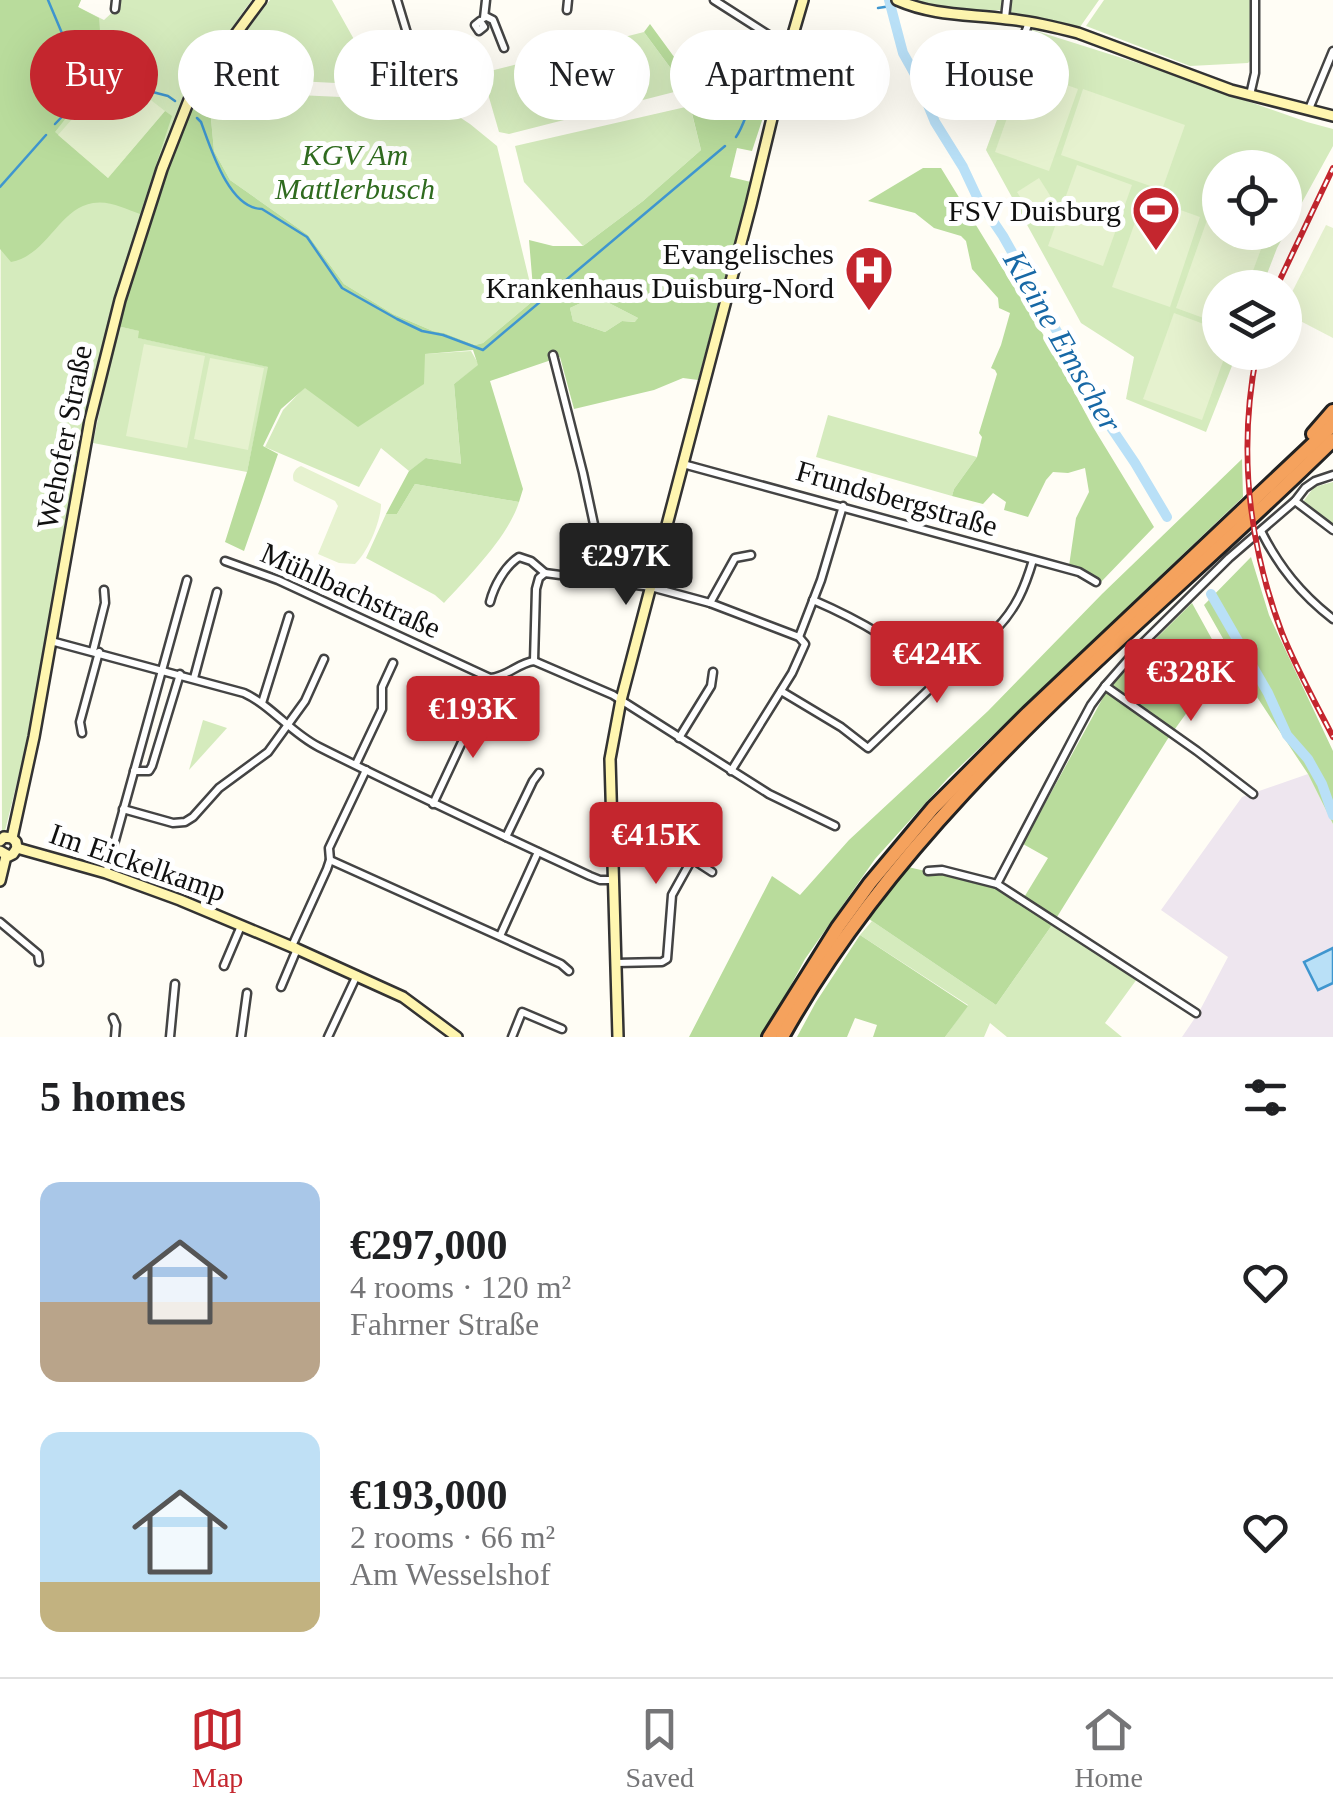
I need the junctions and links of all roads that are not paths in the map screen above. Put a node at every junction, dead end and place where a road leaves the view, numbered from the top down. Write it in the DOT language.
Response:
graph roads {
  1 [pos="261,0"];
  2 [pos="397,0"];
  3 [pos="486,0"];
  4 [pos="568,0"];
  5 [pos="714,0"];
  6 [pos="803,0"];
  7 [pos="898,0"];
  8 [pos="1007,0"];
  9 [pos="1255,0"];
  10 [pos="566,10"];
  11 [pos="1005,18"];
  12 [pos="1029,22"];
  13 [pos="405,30"];
  14 [pos="760,30"];
  15 [pos="794,30"];
  16 [pos="1026,30"];
  17 [pos="504,48"];
  18 [pos="1333,51"];
  19 [pos="1250,95"];
  20 [pos="1308,110"];
  21 [pos="1333,116"];
  22 [pos="771,120"];
  23 [pos="554,356"];
  24 [pos="1333,410"];
  25 [pos="1333,425"];
  26 [pos="1333,440"];
  27 [pos="1333,452"];
  28 [pos="683,464"];
  29 [pos="1333,476"];
  30 [pos="1266,496"];
  31 [pos="1295,501"];
  32 [pos="843,506"];
  33 [pos="1333,530"];
  34 [pos="1260,531"];
  35 [pos="751,555"];
  36 [pos="1033,560"];
  37 [pos="226,562"];
  38 [pos="545,573"];
  39 [pos="604,579"];
  40 [pos="187,580"];
  41 [pos="1096,582"];
  42 [pos="651,587"];
  43 [pos="104,590"];
  44 [pos="217,592"];
  45 [pos="813,600"];
  46 [pos="490,602"];
  47 [pos="710,602"];
  48 [pos="289,616"];
  49 [pos="1333,619"];
  50 [pos="996,629"];
  51 [pos="798,637"];
  52 [pos="51,641"];
  53 [pos="96,652"];
  54 [pos="324,659"];
  55 [pos="534,661"];
  56 [pos="393,664"];
  57 [pos="162,670"];
  58 [pos="712,672"];
  59 [pos="180,674"];
  60 [pos="194,678"];
  61 [pos="1105,686"];
  62 [pos="781,691"];
  63 [pos="621,700"];
  64 [pos="262,703"];
  65 [pos="485,704"];
  66 [pos="289,724"];
  67 [pos="82,734"];
  68 [pos="680,738"];
  69 [pos="356,764"];
  70 [pos="366,770"];
  71 [pos="134,771"];
  72 [pos="731,771"];
  73 [pos="539,773"];
  74 [pos="1253,794"];
  75 [pos="434,804"];
  76 [pos="124,810"];
  77 [pos="612,811"];
  78 [pos="836,826"];
  79 [pos="12,838"];
  80 [pos="506,838"];
  81 [pos="0,842"];
  82 [pos="18,848"];
  83 [pos="538,852"];
  84 [pos="3,854"];
  85 [pos="692,859"];
  86 [pos="330,860"];
  87 [pos="928,871"];
  88 [pos="712,872"];
  89 [pos="106,873"];
  90 [pos="613,880"];
  91 [pos="0,881"];
  92 [pos="997,884"];
  93 [pos="0,922"];
  94 [pos="241,925"];
  95 [pos="500,936"];
  96 [pos="294,947"];
  97 [pos="39,962"];
  98 [pos="616,963"];
  99 [pos="224,966"];
  100 [pos="569,971"];
  101 [pos="357,975"];
  102 [pos="176,984"];
  103 [pos="281,987"];
  104 [pos="247,993"];
  105 [pos="1196,1013"];
  106 [pos="113,1018"];
  107 [pos="562,1029"];
  108 [pos="115,1037"];
  109 [pos="170,1037"];
  110 [pos="241,1037"];
  111 [pos="328,1037"];
  112 [pos="457,1037"];
  113 [pos="512,1037"];
  114 [pos="618,1037"];
  115 [pos="769,1037"];
  116 [pos="782,1037"];
  1 -- 52 [label="street, Wehofer Straße"];
  2 -- 13 [label="street"];
  3 -- 17 [label="street"];
  4 -- 10 [label="street"];
  5 -- 14 [label="street"];
  6 -- 15 [label="street"];
  7 -- 11 [label="street"];
  8 -- 11 [label="street"];
  9 -- 19 [label="street"];
  11 -- 12 [label="street"];
  12 -- 16 [label="street"];
  12 -- 19 [label="street"];
  18 -- 20 [label="street"];
  19 -- 20 [label="street"];
  20 -- 21 [label="street"];
  22 -- 28 [label="street"];
  23 -- 39 [label="street"];
  24 -- 30 [label="highway"];
  25 -- 30 [label="highway"];
  26 -- 30 [label="highway"];
  27 -- 30 [label="highway"];
  28 -- 32 [label="street, Frundsbergstraße"];
  28 -- 42 [label="street"];
  29 -- 31 [label="street"];
  30 -- 115 [label="highway"];
  30 -- 116 [label="highway"];
  31 -- 33 [label="street"];
  31 -- 34 [label="street"];
  32 -- 36 [label="street, Frundsbergstraße"];
  32 -- 45 [label="street"];
  34 -- 49 [label="street"];
  34 -- 61 [label="street"];
  35 -- 47 [label="street"];
  36 -- 41 [label="street, Frundsbergstraße"];
  36 -- 50 [label="street"];
  37 -- 55 [label="street, Mühlbachstraße"];
  38 -- 39 [label="street"];
  38 -- 46 [label="street"];
  38 -- 55 [label="street"];
  39 -- 42 [label="street"];
  40 -- 57 [label="street"];
  42 -- 47 [label="street"];
  42 -- 63 [label="street"];
  43 -- 53 [label="street"];
  44 -- 60 [label="street"];
  45 -- 51 [label="street"];
  45 -- 62 [label="street"];
  47 -- 51 [label="street"];
  48 -- 64 [label="street"];
  51 -- 62 [label="street"];
  52 -- 53 [label="street"];
  52 -- 79 [label="street, Wehofer Straße"];
  53 -- 57 [label="street"];
  53 -- 67 [label="street"];
  54 -- 66 [label="street"];
  55 -- 63 [label="street"];
  56 -- 69 [label="street"];
  57 -- 59 [label="street"];
  57 -- 71 [label="street"];
  58 -- 68 [label="street"];
  59 -- 60 [label="street"];
  59 -- 71 [label="street"];
  60 -- 64 [label="street"];
  61 -- 74 [label="street"];
  61 -- 92 [label="street"];
  62 -- 72 [label="street"];
  63 -- 68 [label="street"];
  63 -- 77 [label="street"];
  64 -- 66 [label="street"];
  65 -- 75 [label="street"];
  66 -- 69 [label="street"];
  66 -- 76 [label="street"];
  68 -- 72 [label="street"];
  69 -- 70 [label="street"];
  70 -- 75 [label="street"];
  70 -- 86 [label="street"];
  71 -- 76 [label="street"];
  72 -- 78 [label="street"];
  73 -- 80 [label="street"];
  75 -- 80 [label="street"];
  76 -- 89 [label="street"];
  77 -- 85 [label="street"];
  77 -- 90 [label="street"];
  79 -- 81 [label="street, Im Eickelkamp"];
  79 -- 82 [label="street, Im Eickelkamp"];
  80 -- 83 [label="street"];
  82 -- 84 [label="street, Im Eickelkamp"];
  82 -- 89 [label="street, Im Eickelkamp"];
  83 -- 90 [label="street"];
  83 -- 95 [label="street"];
  84 -- 91 [label="street"];
  85 -- 88 [label="street"];
  85 -- 98 [label="street"];
  86 -- 95 [label="street"];
  86 -- 96 [label="street"];
  87 -- 92 [label="street"];
  89 -- 94 [label="street, Im Eickelkamp"];
  90 -- 98 [label="street"];
  92 -- 105 [label="street"];
  93 -- 97 [label="street"];
  94 -- 96 [label="street, Im Eickelkamp"];
  94 -- 99 [label="street, Im Eickelkamp"];
  95 -- 100 [label="street"];
  96 -- 101 [label="street, Im Eickelkamp"];
  96 -- 103 [label="street"];
  98 -- 114 [label="street"];
  101 -- 111 [label="street"];
  101 -- 112 [label="street, Im Eickelkamp"];
  102 -- 109 [label="street"];
  104 -- 110 [label="street"];
  106 -- 108 [label="street"];
  107 -- 113 [label="street"];
}
